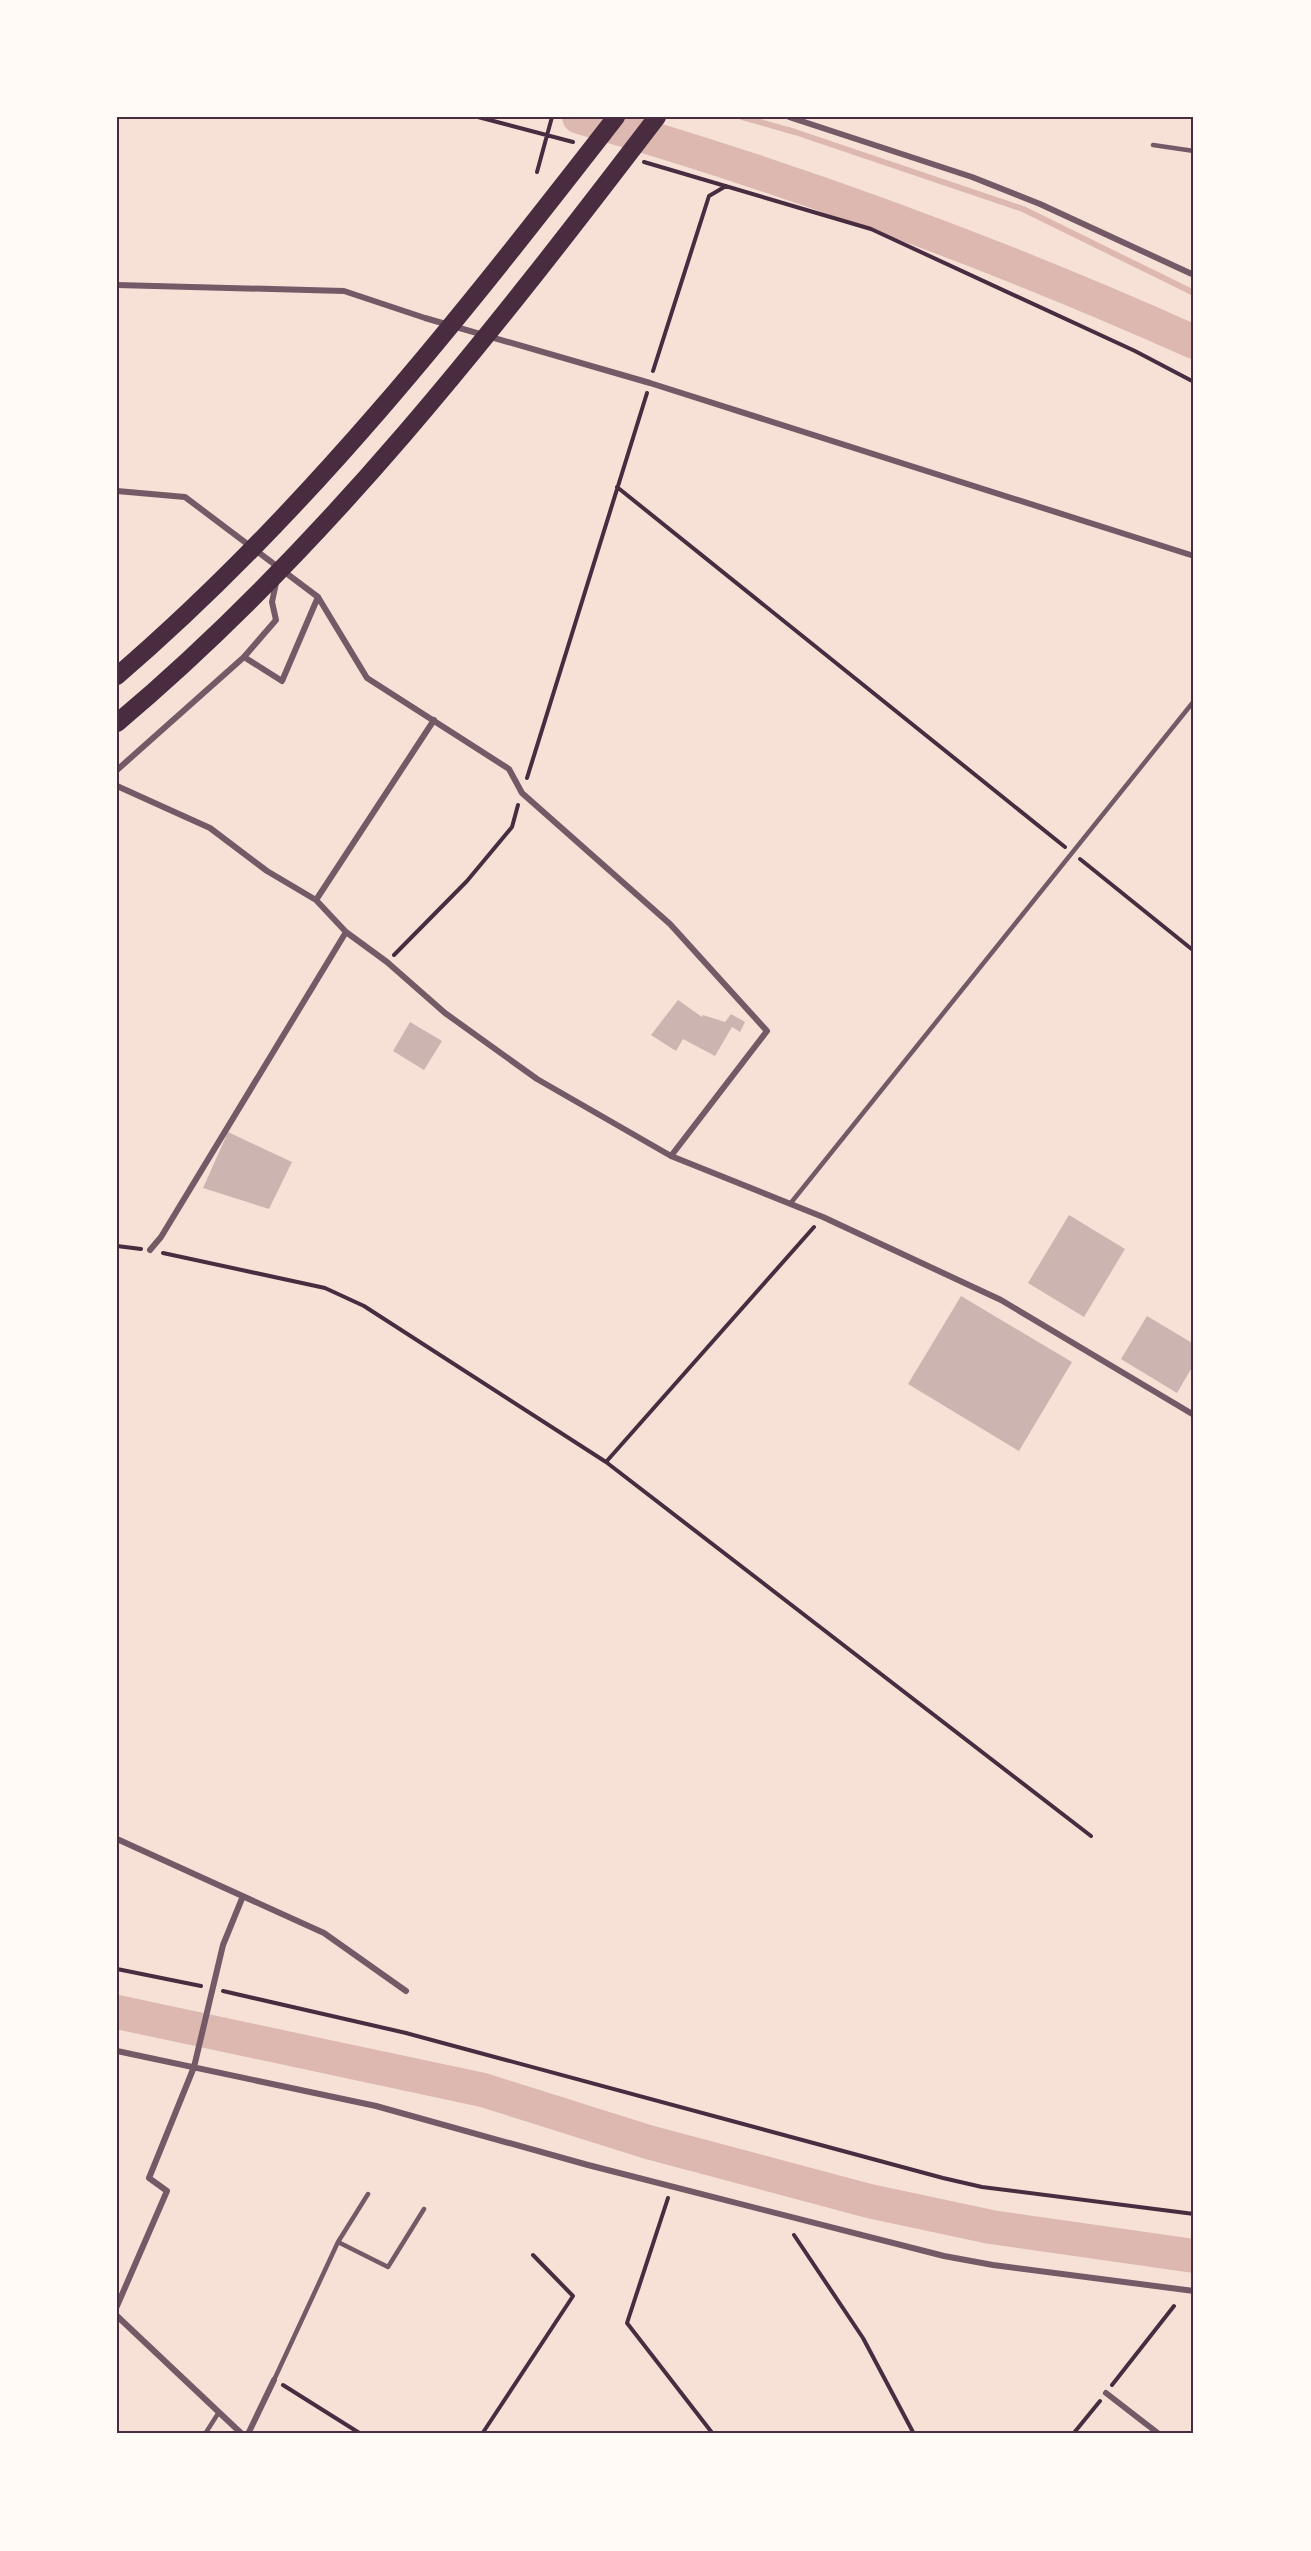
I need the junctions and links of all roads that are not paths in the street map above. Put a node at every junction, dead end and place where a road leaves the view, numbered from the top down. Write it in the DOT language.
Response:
graph roads {
  1 [pos="616,117"];
  2 [pos="657,117"];
  3 [pos="789,117"];
  4 [pos="1153,145"];
  5 [pos="1194,151"];
  6 [pos="1194,275"];
  7 [pos="117,285"];
  8 [pos="117,491"];
  9 [pos="1194,556"];
  10 [pos="278,567"];
  11 [pos="318,597"];
  12 [pos="244,657"];
  13 [pos="117,676"];
  14 [pos="1194,701"];
  15 [pos="434,720"];
  16 [pos="117,723"];
  17 [pos="117,770"];
  18 [pos="117,786"];
  19 [pos="316,900"];
  20 [pos="346,932"];
  21 [pos="671,1156"];
  22 [pos="790,1204"];
  23 [pos="150,1250"];
  24 [pos="1194,1415"];
  25 [pos="117,1839"];
  26 [pos="243,1896"];
  27 [pos="406,1991"];
  28 [pos="117,2051"];
  29 [pos="194,2067"];
  30 [pos="368,2193"];
  31 [pos="424,2209"];
  32 [pos="338,2242"];
  33 [pos="1194,2291"];
  34 [pos="117,2306"];
  35 [pos="117,2316"];
  36 [pos="274,2380"];
  37 [pos="1106,2393"];
  38 [pos="219,2412"];
  39 [pos="205,2434"];
  40 [pos="242,2434"];
  41 [pos="248,2434"];
  42 [pos="1159,2434"];
  1 -- 13 [label="highway"];
  2 -- 16 [label="highway"];
  3 -- 6 [label="street"];
  4 -- 5 [label="lane"];
  7 -- 9 [label="street"];
  8 -- 10 [label="street"];
  10 -- 11 [label="street"];
  10 -- 12 [label="street"];
  11 -- 12 [label="street"];
  11 -- 15 [label="street"];
  12 -- 17 [label="street"];
  14 -- 22 [label="lane"];
  15 -- 19 [label="street"];
  15 -- 21 [label="street"];
  18 -- 19 [label="street"];
  19 -- 20 [label="street"];
  20 -- 21 [label="street"];
  20 -- 23 [label="street"];
  21 -- 22 [label="street"];
  22 -- 24 [label="street"];
  25 -- 26 [label="street"];
  26 -- 27 [label="street"];
  26 -- 29 [label="street"];
  28 -- 29 [label="street"];
  29 -- 33 [label="street"];
  29 -- 34 [label="street"];
  30 -- 32 [label="lane"];
  31 -- 32 [label="lane"];
  32 -- 36 [label="lane"];
  35 -- 38 [label="street"];
  36 -- 41 [label="street"];
  37 -- 42 [label="street"];
  38 -- 39 [label="lane"];
  38 -- 40 [label="street"];
}
